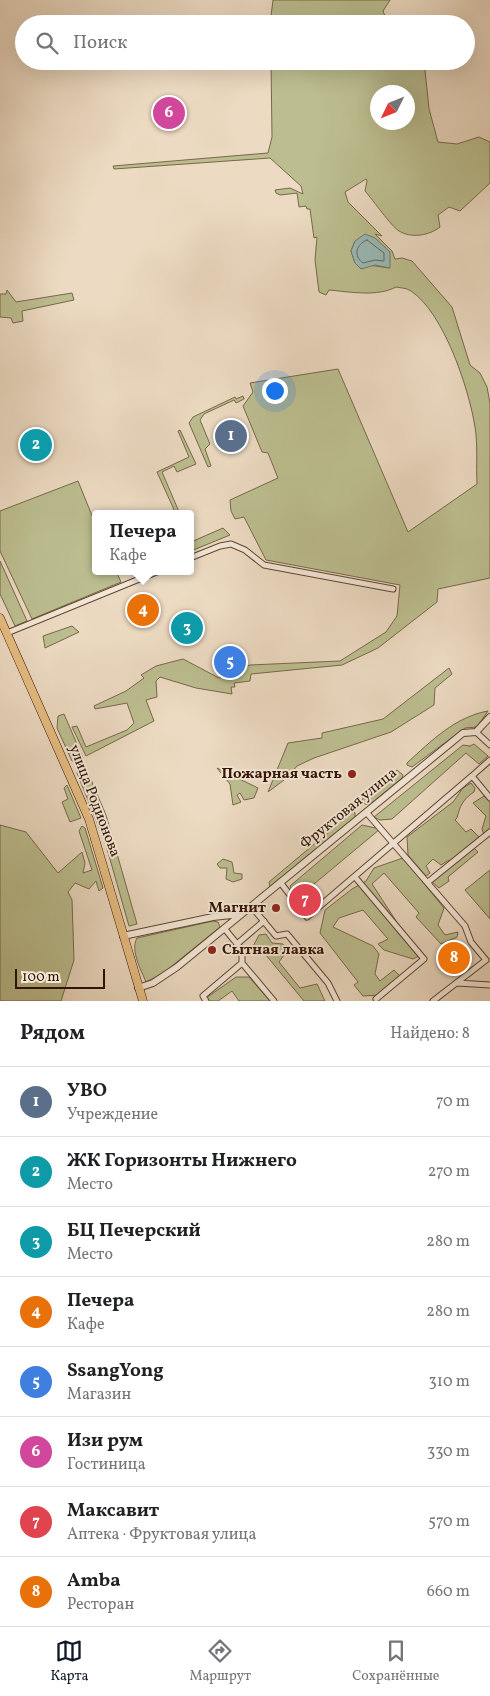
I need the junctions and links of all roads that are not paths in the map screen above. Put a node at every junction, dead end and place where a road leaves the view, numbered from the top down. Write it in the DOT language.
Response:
graph roads {
  1 [pos="194,556"];
  2 [pos="149,575"];
  3 [pos="393,588"];
  4 [pos="0,618"];
  5 [pos="7,633"];
  6 [pos="490,717"];
  7 [pos="476,732"];
  8 [pos="490,745"];
  9 [pos="490,760"];
  10 [pos="472,776"];
  11 [pos="490,798"];
  12 [pos="366,812"];
  13 [pos="490,832"];
  14 [pos="394,844"];
  15 [pos="356,877"];
  16 [pos="280,882"];
  17 [pos="428,882"];
  18 [pos="251,906"];
  19 [pos="241,914"];
  20 [pos="218,916"];
  21 [pos="264,922"];
  22 [pos="224,928"];
  23 [pos="123,936"];
  24 [pos="237,944"];
  25 [pos="488,962"];
  26 [pos="242,963"];
  27 [pos="456,983"];
  28 [pos="490,985"];
  29 [pos="138,988"];
  30 [pos="376,999"];
  31 [pos="143,1001"];
  32 [pos="206,1001"];
  33 [pos="274,1001"];
  34 [pos="337,1001"];
  35 [pos="433,1001"];
  1 -- 3 [label="street"];
  2 -- 5 [label="street"];
  4 -- 5 [label="main road, улица Родионова"];
  5 -- 23 [label="main road, улица Родионова"];
  6 -- 7 [label="street"];
  7 -- 8 [label="street"];
  7 -- 12 [label="street, Фруктовая улица"];
  9 -- 10 [label="street"];
  10 -- 11 [label="street"];
  10 -- 14 [label="street"];
  12 -- 14 [label="street"];
  12 -- 16 [label="street, Фруктовая улица"];
  13 -- 17 [label="street"];
  14 -- 15 [label="street"];
  14 -- 17 [label="street"];
  15 -- 16 [label="street"];
  15 -- 30 [label="street"];
  16 -- 18 [label="street, Фруктовая улица"];
  17 -- 25 [label="street"];
  18 -- 19 [label="street, Фруктовая улица"];
  18 -- 21 [label="street"];
  19 -- 20 [label="street"];
  19 -- 22 [label="street, Фруктовая улица"];
  20 -- 22 [label="street"];
  20 -- 23 [label="street"];
  21 -- 24 [label="street"];
  21 -- 34 [label="street"];
  22 -- 24 [label="street"];
  22 -- 29 [label="street, Фруктовая улица"];
  23 -- 29 [label="main road, улица Родионова"];
  24 -- 26 [label="street"];
  25 -- 27 [label="street"];
  26 -- 32 [label="street"];
  26 -- 33 [label="street"];
  27 -- 28 [label="street"];
  27 -- 35 [label="street"];
  29 -- 31 [label="main road, улица Родионова"];
}
